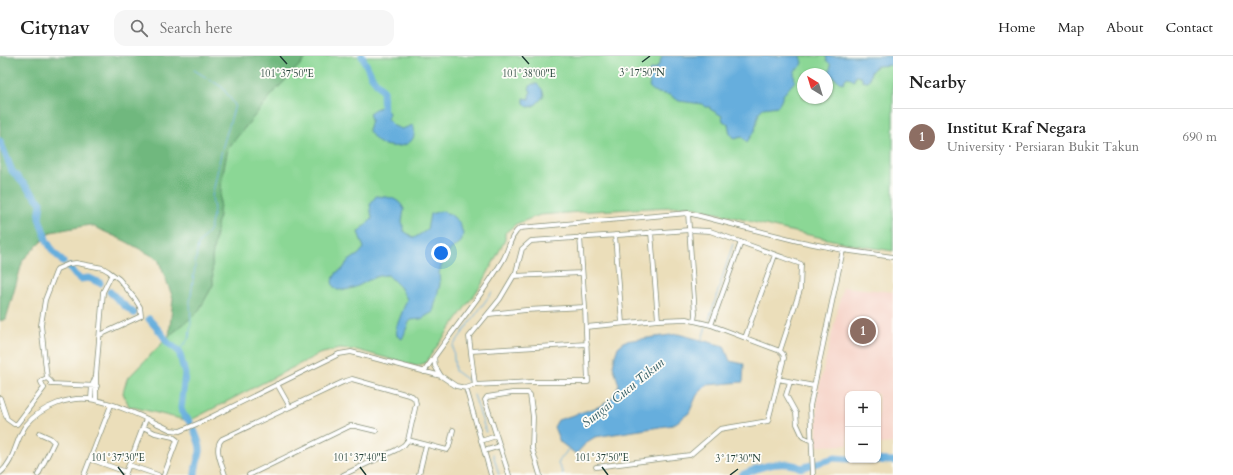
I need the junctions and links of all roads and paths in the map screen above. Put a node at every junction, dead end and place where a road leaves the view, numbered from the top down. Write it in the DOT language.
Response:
graph roads {
  1 [pos="688,213"];
  2 [pos="690,230"];
  3 [pos="651,232"];
  4 [pos="615,235"];
  5 [pos="580,237"];
  6 [pos="741,242"];
  7 [pos="843,250"];
  8 [pos="775,255"];
  9 [pos="893,257"];
  10 [pos="582,273"];
  11 [pos="112,274"];
  12 [pos="514,276"];
  13 [pos="585,307"];
  14 [pos="489,314"];
  15 [pos="658,320"];
  16 [pos="694,321"];
  17 [pos="622,323"];
  18 [pos="711,325"];
  19 [pos="586,327"];
  20 [pos="100,335"];
  21 [pos="745,338"];
  22 [pos="587,344"];
  23 [pos="471,351"];
  24 [pos="780,351"];
  25 [pos="434,356"];
  26 [pos="424,372"];
  27 [pos="441,376"];
  28 [pos="47,378"];
  29 [pos="778,379"];
  30 [pos="790,382"];
  31 [pos="51,384"];
  32 [pos="277,384"];
  33 [pos="475,385"];
  34 [pos="94,386"];
  35 [pos="814,386"];
  36 [pos="44,388"];
  37 [pos="466,388"];
  38 [pos="0,398"];
  39 [pos="91,399"];
  40 [pos="96,400"];
  41 [pos="111,405"];
  42 [pos="290,407"];
  43 [pos="146,419"];
  44 [pos="143,427"];
  45 [pos="452,430"];
  46 [pos="376,431"];
  47 [pos="39,433"];
  48 [pos="408,440"];
  49 [pos="812,440"];
  50 [pos="481,441"];
  51 [pos="426,445"];
  52 [pos="484,451"];
  53 [pos="90,459"];
  54 [pos="129,464"];
  55 [pos="596,468"];
  56 [pos="0,473"];
  57 [pos="126,473"];
  58 [pos="419,474"];
  59 [pos="38,475"];
  60 [pos="84,475"];
  61 [pos="158,475"];
  62 [pos="164,475"];
  63 [pos="225,475"];
  64 [pos="249,475"];
  65 [pos="343,475"];
  66 [pos="491,475"];
  67 [pos="509,475"];
  68 [pos="540,475"];
  69 [pos="813,475"];
  1 -- 2 [label="street"];
  1 -- 7 [label="street"];
  1 -- 25 [label="street"];
  2 -- 3 [label="street"];
  2 -- 6 [label="street"];
  2 -- 16 [label="street"];
  3 -- 4 [label="street"];
  3 -- 15 [label="street"];
  4 -- 5 [label="street"];
  4 -- 17 [label="street"];
  5 -- 10 [label="street"];
  5 -- 12 [label="street"];
  6 -- 8 [label="street"];
  6 -- 18 [label="street"];
  7 -- 9 [label="street"];
  7 -- 35 [label="street"];
  8 -- 21 [label="street"];
  8 -- 24 [label="street"];
  10 -- 12 [label="street"];
  10 -- 13 [label="street"];
  11 -- 20 [label="street"];
  11 -- 20 [label="street"];
  11 -- 28 [label="street"];
  12 -- 14 [label="street"];
  13 -- 14 [label="street"];
  13 -- 19 [label="street"];
  14 -- 23 [label="street"];
  15 -- 16 [label="street"];
  15 -- 17 [label="street"];
  16 -- 18 [label="street"];
  17 -- 19 [label="street"];
  18 -- 21 [label="street"];
  19 -- 22 [label="street"];
  20 -- 34 [label="street"];
  21 -- 24 [label="street"];
  22 -- 23 [label="street"];
  22 -- 33 [label="street"];
  23 -- 33 [label="street"];
  24 -- 29 [label="street"];
  25 -- 26 [label="street"];
  25 -- 27 [label="street"];
  26 -- 27 [label="street"];
  26 -- 32 [label="street"];
  27 -- 37 [label="street"];
  28 -- 31 [label="street"];
  28 -- 36 [label="street"];
  29 -- 30 [label="street"];
  29 -- 55 [label="street"];
  30 -- 35 [label="street"];
  30 -- 49 [label="street"];
  31 -- 34 [label="street"];
  31 -- 36 [label="street"];
  32 -- 42 [label="street"];
  32 -- 43 [label="street"];
  33 -- 37 [label="street"];
  34 -- 39 [label="street"];
  34 -- 40 [label="street"];
  35 -- 49 [label="street"];
  36 -- 38 [label="street"];
  37 -- 50 [label="street"];
  39 -- 40 [label="street"];
  39 -- 56 [label="street"];
  40 -- 41 [label="street"];
  41 -- 43 [label="street"];
  41 -- 53 [label="street"];
  42 -- 48 [label="street"];
  42 -- 63 [label="street"];
  43 -- 44 [label="street"];
  44 -- 54 [label="street"];
  44 -- 62 [label="street"];
  45 -- 51 [label="street"];
  46 -- 64 [label="street"];
  47 -- 59 [label="street"];
  48 -- 51 [label="street"];
  48 -- 65 [label="street"];
  49 -- 69 [label="street"];
  50 -- 52 [label="street"];
  50 -- 52 [label="street"];
  51 -- 58 [label="street"];
  52 -- 66 [label="street"];
  53 -- 57 [label="street"];
  53 -- 60 [label="street"];
  54 -- 57 [label="street"];
  54 -- 61 [label="street"];
  67 -- 68 [label="street"];
}
